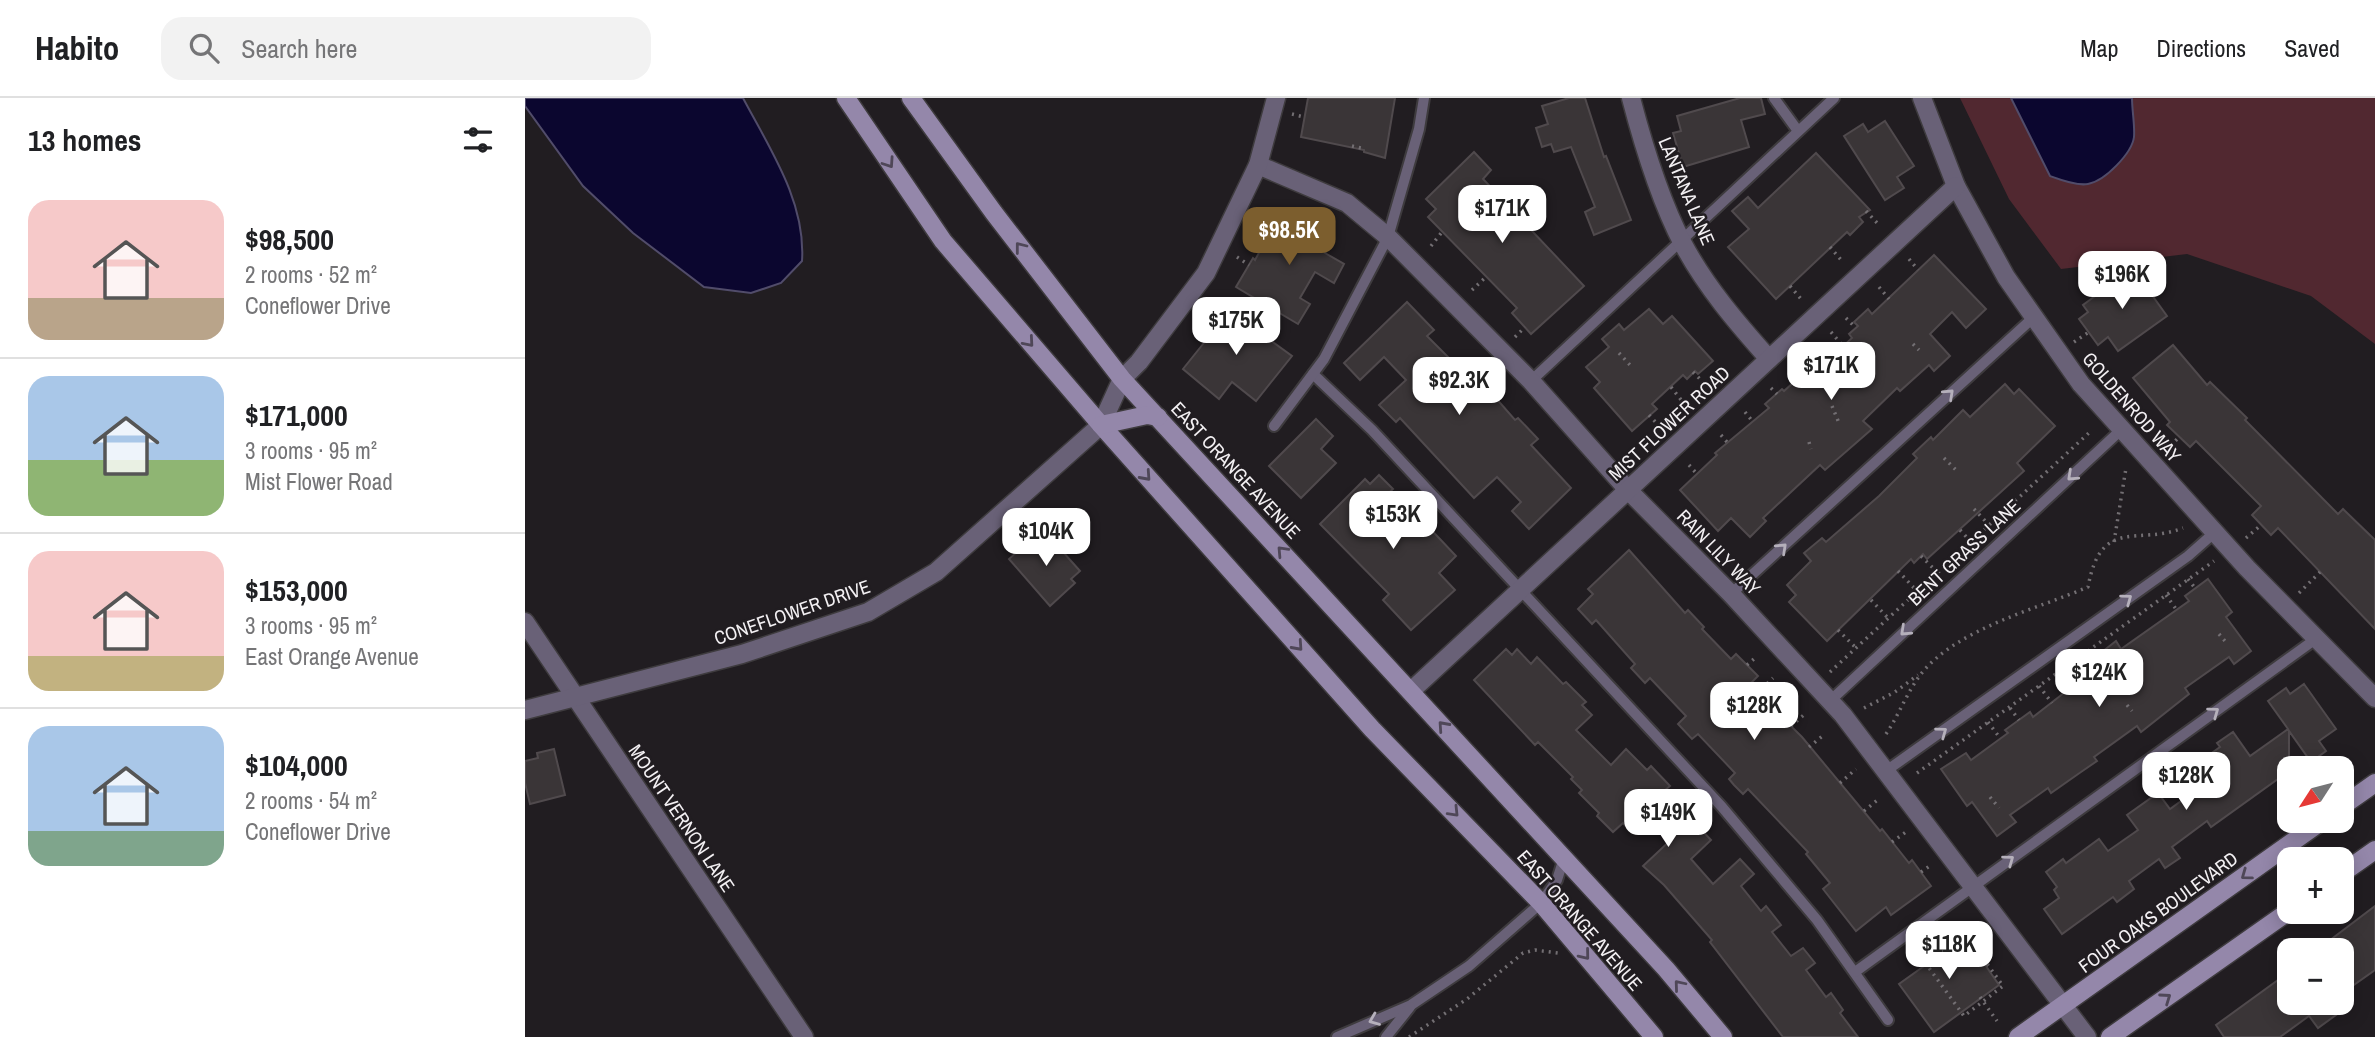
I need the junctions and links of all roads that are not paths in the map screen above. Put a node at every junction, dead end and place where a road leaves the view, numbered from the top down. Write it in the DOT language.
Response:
graph roads {
  1 [pos="911,98"];
  2 [pos="1276,98"];
  3 [pos="1423,98"];
  4 [pos="1631,98"];
  5 [pos="1774,98"];
  6 [pos="1834,98"];
  7 [pos="1922,98"];
  8 [pos="851,101"];
  9 [pos="1798,131"];
  10 [pos="1258,165"];
  11 [pos="1956,186"];
  12 [pos="1388,237"];
  13 [pos="1682,241"];
  14 [pos="2034,317"];
  15 [pos="1769,359"];
  16 [pos="1313,374"];
  17 [pos="1122,379"];
  18 [pos="1531,381"];
  19 [pos="1159,418"];
  20 [pos="1101,425"];
  21 [pos="1274,426"];
  22 [pos="2122,429"];
  23 [pos="1627,490"];
  24 [pos="2214,533"];
  25 [pos="1521,588"];
  26 [pos="1731,594"];
  27 [pos="525,622"];
  28 [pos="2316,638"];
  29 [pos="1411,691"];
  30 [pos="575,696"];
  31 [pos="2375,698"];
  32 [pos="1830,701"];
  33 [pos="525,710"];
  34 [pos="1886,771"];
  35 [pos="2375,783"];
  36 [pos="2354,798"];
  37 [pos="2305,833"];
  38 [pos="2375,850"];
  39 [pos="1564,858"];
  40 [pos="2354,865"];
  41 [pos="1973,886"];
  42 [pos="1541,903"];
  43 [pos="2277,919"];
  44 [pos="1855,972"];
  45 [pos="1411,1005"];
  46 [pos="2064,1005"];
  47 [pos="1888,1020"];
  48 [pos="804,1037"];
  49 [pos="1337,1037"];
  50 [pos="1386,1037"];
  51 [pos="1654,1037"];
  52 [pos="1723,1037"];
  53 [pos="2018,1037"];
  54 [pos="2087,1037"];
  55 [pos="2110,1037"];
  17 -- 1 [label="street, EAST ORANGE AVENUE, one-way"];
  2 -- 10 [label="street, CONEFLOWER DRIVE"];
  3 -- 12 [label="lane"];
  4 -- 13 [label="street, LANTANA LANE"];
  5 -- 9 [label="lane"];
  6 -- 9 [label="lane"];
  7 -- 11 [label="street, GOLDENROD WAY"];
  8 -- 20 [label="street, EAST ORANGE AVENUE, one-way"];
  9 -- 13 [label="lane"];
  10 -- 12 [label="street, RAIN LILY WAY"];
  10 -- 17 [label="street, CONEFLOWER DRIVE"];
  11 -- 14 [label="street, GOLDENROD WAY"];
  11 -- 15 [label="street, MIST FLOWER ROAD"];
  12 -- 16 [label="lane"];
  12 -- 18 [label="street, RAIN LILY WAY"];
  13 -- 15 [label="street, LANTANA LANE"];
  13 -- 18 [label="lane"];
  14 -- 22 [label="street, GOLDENROD WAY"];
  26 -- 14 [label="lane, one-way"];
  15 -- 23 [label="street, MIST FLOWER ROAD"];
  16 -- 21 [label="lane"];
  16 -- 25 [label="lane"];
  17 -- 19 [label="street, EAST ORANGE AVENUE"];
  17 -- 20 [label="street, CONEFLOWER DRIVE"];
  18 -- 23 [label="street, RAIN LILY WAY"];
  19 -- 20 [label="street"];
  29 -- 19 [label="street, EAST ORANGE AVENUE, one-way"];
  20 -- 30 [label="street, CONEFLOWER DRIVE"];
  20 -- 42 [label="street, EAST ORANGE AVENUE, one-way"];
  22 -- 24 [label="street, GOLDENROD WAY"];
  22 -- 32 [label="lane, BENT GRASS LANE, one-way"];
  23 -- 25 [label="street, MIST FLOWER ROAD"];
  23 -- 26 [label="street, RAIN LILY WAY"];
  24 -- 28 [label="street, GOLDENROD WAY"];
  34 -- 24 [label="lane, one-way"];
  25 -- 29 [label="street, MIST FLOWER ROAD"];
  25 -- 44 [label="lane"];
  26 -- 32 [label="street, RAIN LILY WAY"];
  27 -- 30 [label="street, MOUNT VERNON LANE"];
  28 -- 31 [label="street, GOLDENROD WAY"];
  41 -- 28 [label="lane, one-way"];
  39 -- 29 [label="street, EAST ORANGE AVENUE, one-way"];
  30 -- 33 [label="street, CONEFLOWER DRIVE"];
  30 -- 48 [label="street, MOUNT VERNON LANE"];
  32 -- 34 [label="street, RAIN LILY WAY"];
  34 -- 41 [label="street, RAIN LILY WAY"];
  35 -- 36 [label="street"];
  37 -- 46 [label="street, FOUR OAKS BOULEVARD, one-way"];
  38 -- 40 [label="street"];
  39 -- 42 [label="lane"];
  52 -- 39 [label="street, EAST ORANGE AVENUE, one-way"];
  41 -- 44 [label="lane"];
  41 -- 46 [label="street, RAIN LILY WAY"];
  42 -- 45 [label="lane"];
  42 -- 51 [label="street, EAST ORANGE AVENUE, one-way"];
  55 -- 43 [label="street, one-way"];
  44 -- 47 [label="lane"];
  45 -- 49 [label="lane, one-way"];
  45 -- 50 [label="lane"];
  46 -- 53 [label="street, FOUR OAKS BOULEVARD"];
  46 -- 54 [label="street, RAIN LILY WAY"];
}
